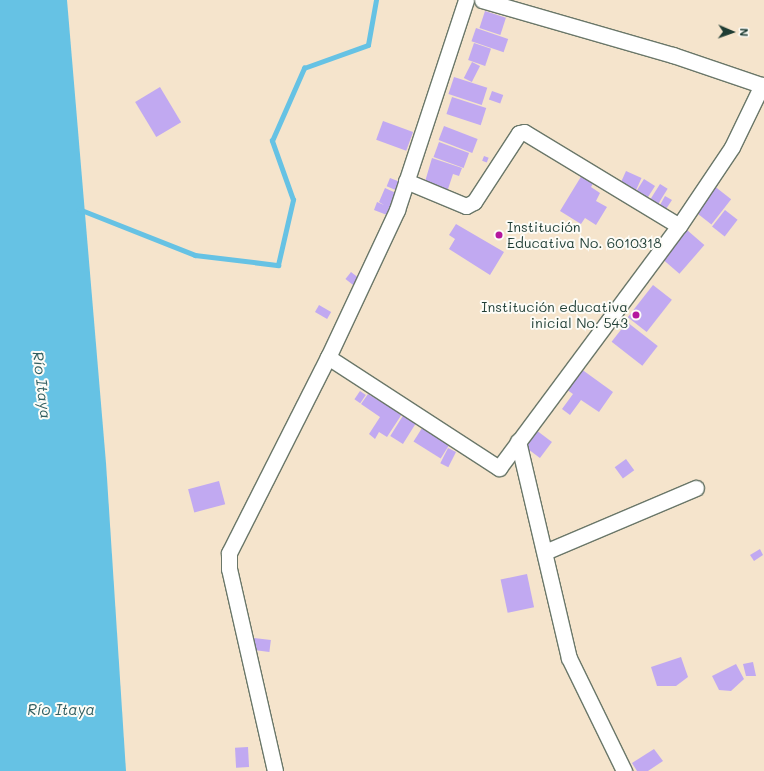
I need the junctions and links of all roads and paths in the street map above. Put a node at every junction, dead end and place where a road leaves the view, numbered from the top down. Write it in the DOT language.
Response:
graph roads {
  1 [pos="466,0"];
  2 [pos="482,0"];
  3 [pos="763,85"];
  4 [pos="406,181"];
  5 [pos="679,226"];
  6 [pos="328,357"];
  7 [pos="518,441"];
  8 [pos="696,488"];
  9 [pos="545,552"];
  10 [pos="275,771"];
  11 [pos="624,771"];
  1 -- 4 [label="street"];
  2 -- 3 [label="street"];
  3 -- 5 [label="street"];
  4 -- 5 [label="street"];
  4 -- 6 [label="street"];
  5 -- 7 [label="street"];
  6 -- 7 [label="street"];
  6 -- 10 [label="street"];
  7 -- 9 [label="street"];
  8 -- 9 [label="street"];
  9 -- 11 [label="street"];
}
